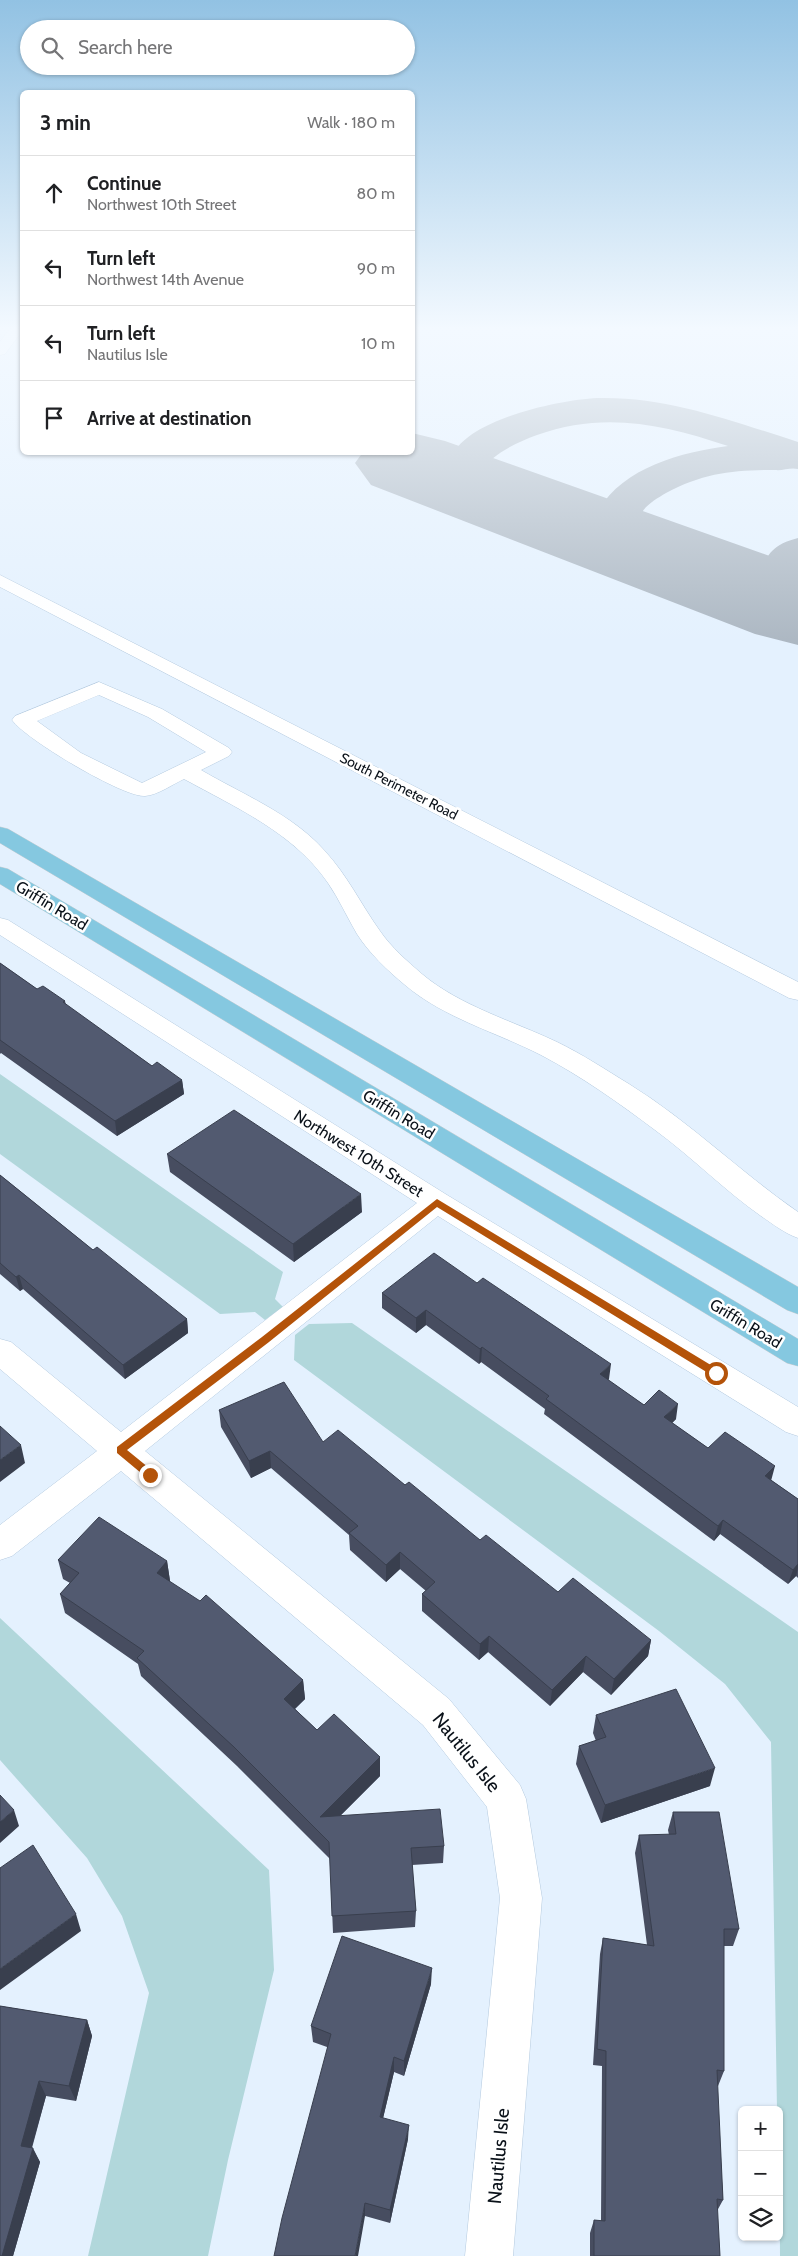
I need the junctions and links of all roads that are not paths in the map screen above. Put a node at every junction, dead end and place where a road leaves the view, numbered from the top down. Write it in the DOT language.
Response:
graph roads {
  1 [pos="0,580"];
  2 [pos="186,771"];
  3 [pos="0,834"];
  4 [pos="0,874"];
  5 [pos="0,926"];
  6 [pos="798,992"];
  7 [pos="437,1202"];
  8 [pos="798,1226"];
  9 [pos="798,1302"];
  10 [pos="0,1350"];
  11 [pos="798,1354"];
  12 [pos="798,1423"];
  13 [pos="120,1450"];
  14 [pos="0,1545"];
  15 [pos="489,2256"];
  1 -- 6 [label="street, South Perimeter Road"];
  2 -- 2 [label="street"];
  2 -- 8 [label="street"];
  3 -- 9 [label="main road"];
  4 -- 11 [label="main road, Griffin Road"];
  5 -- 7 [label="street, Northwest 10th Street"];
  7 -- 12 [label="street, Northwest 10th Street"];
  7 -- 13 [label="street"];
  10 -- 13 [label="street, Nautilus Isle"];
  13 -- 14 [label="street"];
  13 -- 15 [label="street, Nautilus Isle"];
}
